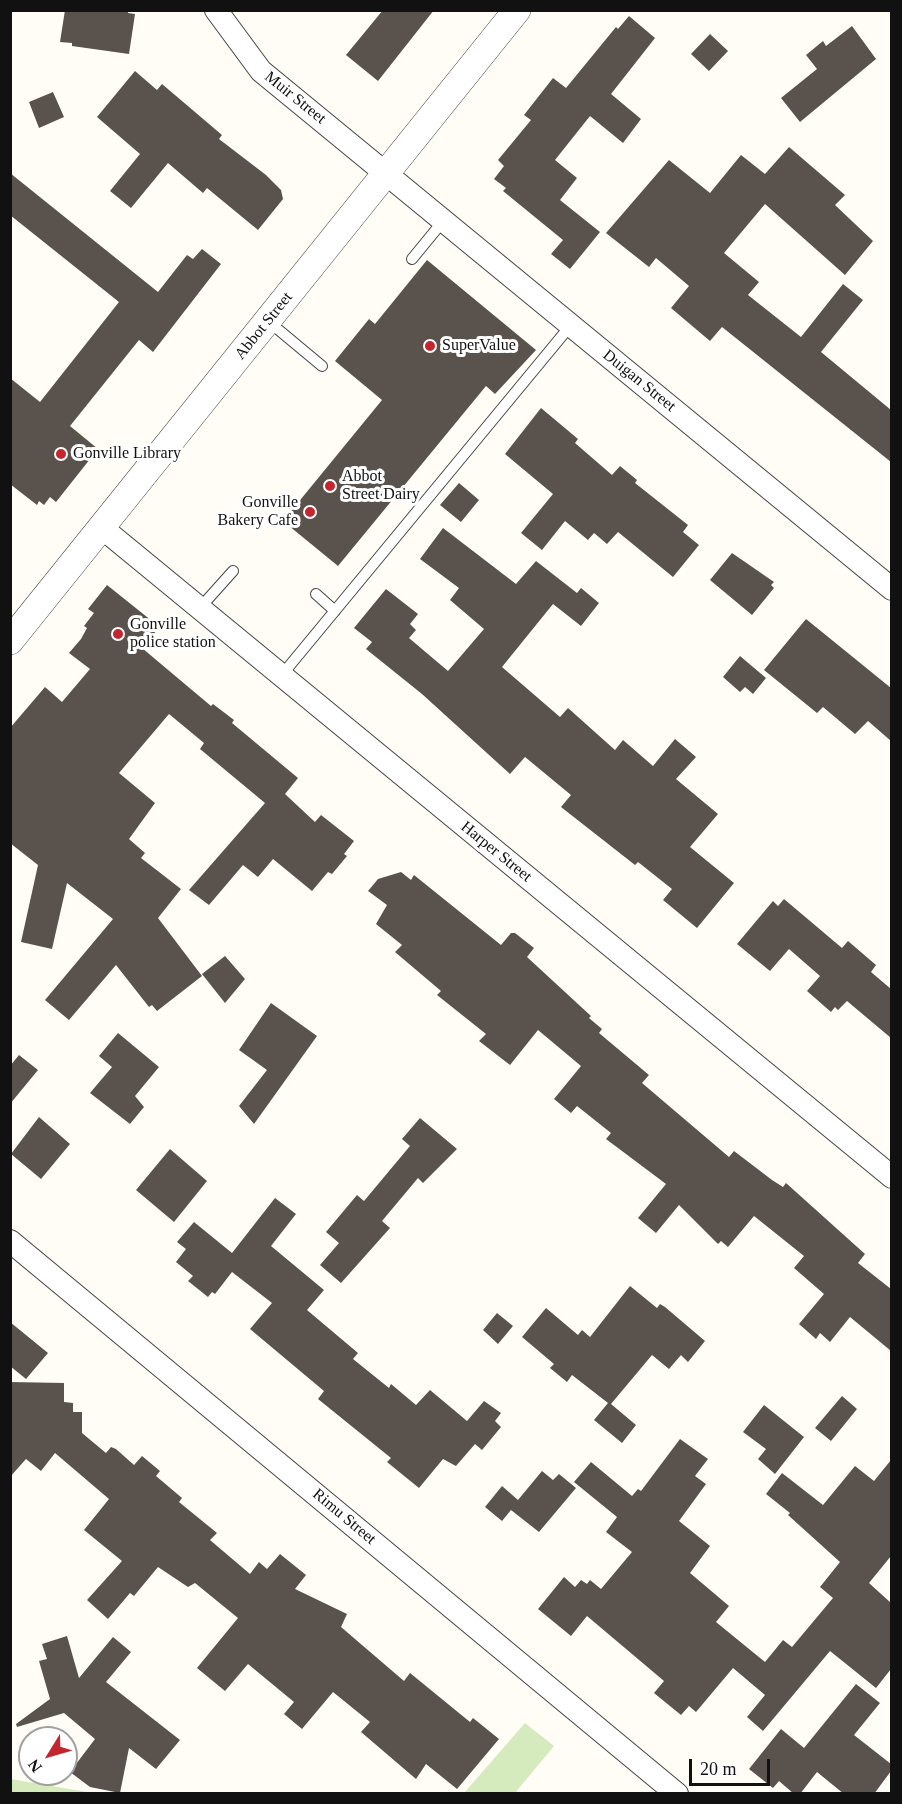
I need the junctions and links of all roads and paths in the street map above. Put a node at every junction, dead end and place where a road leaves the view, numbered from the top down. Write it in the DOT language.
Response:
graph roads {
  1 [pos="216,10"];
  2 [pos="517,10"];
  3 [pos="386,173"];
  4 [pos="444,220"];
  5 [pos="412,259"];
  6 [pos="268,321"];
  7 [pos="571,325"];
  8 [pos="322,366"];
  9 [pos="101,528"];
  10 [pos="233,571"];
  11 [pos="891,589"];
  12 [pos="316,594"];
  13 [pos="200,609"];
  14 [pos="335,610"];
  15 [pos="10,641"];
  16 [pos="281,676"];
  17 [pos="891,1177"];
  18 [pos="10,1241"];
  19 [pos="677,1794"];
  1 -- 3 [label="street, Muir Street"];
  2 -- 3 [label="street, Abbot Street"];
  3 -- 4 [label="street, Duigan Street"];
  3 -- 6 [label="street, Abbot Street"];
  4 -- 5 [label="lane"];
  4 -- 7 [label="street, Duigan Street"];
  6 -- 8 [label="lane"];
  6 -- 9 [label="street, Abbot Street"];
  7 -- 11 [label="street, Duigan Street"];
  7 -- 14 [label="lane"];
  9 -- 13 [label="street, Harper Street"];
  9 -- 15 [label="street, Abbot Street"];
  10 -- 13 [label="lane"];
  12 -- 14 [label="lane"];
  13 -- 16 [label="street, Harper Street"];
  14 -- 16 [label="lane"];
  16 -- 17 [label="street, Harper Street"];
  18 -- 19 [label="street, Rimu Street"];
}
